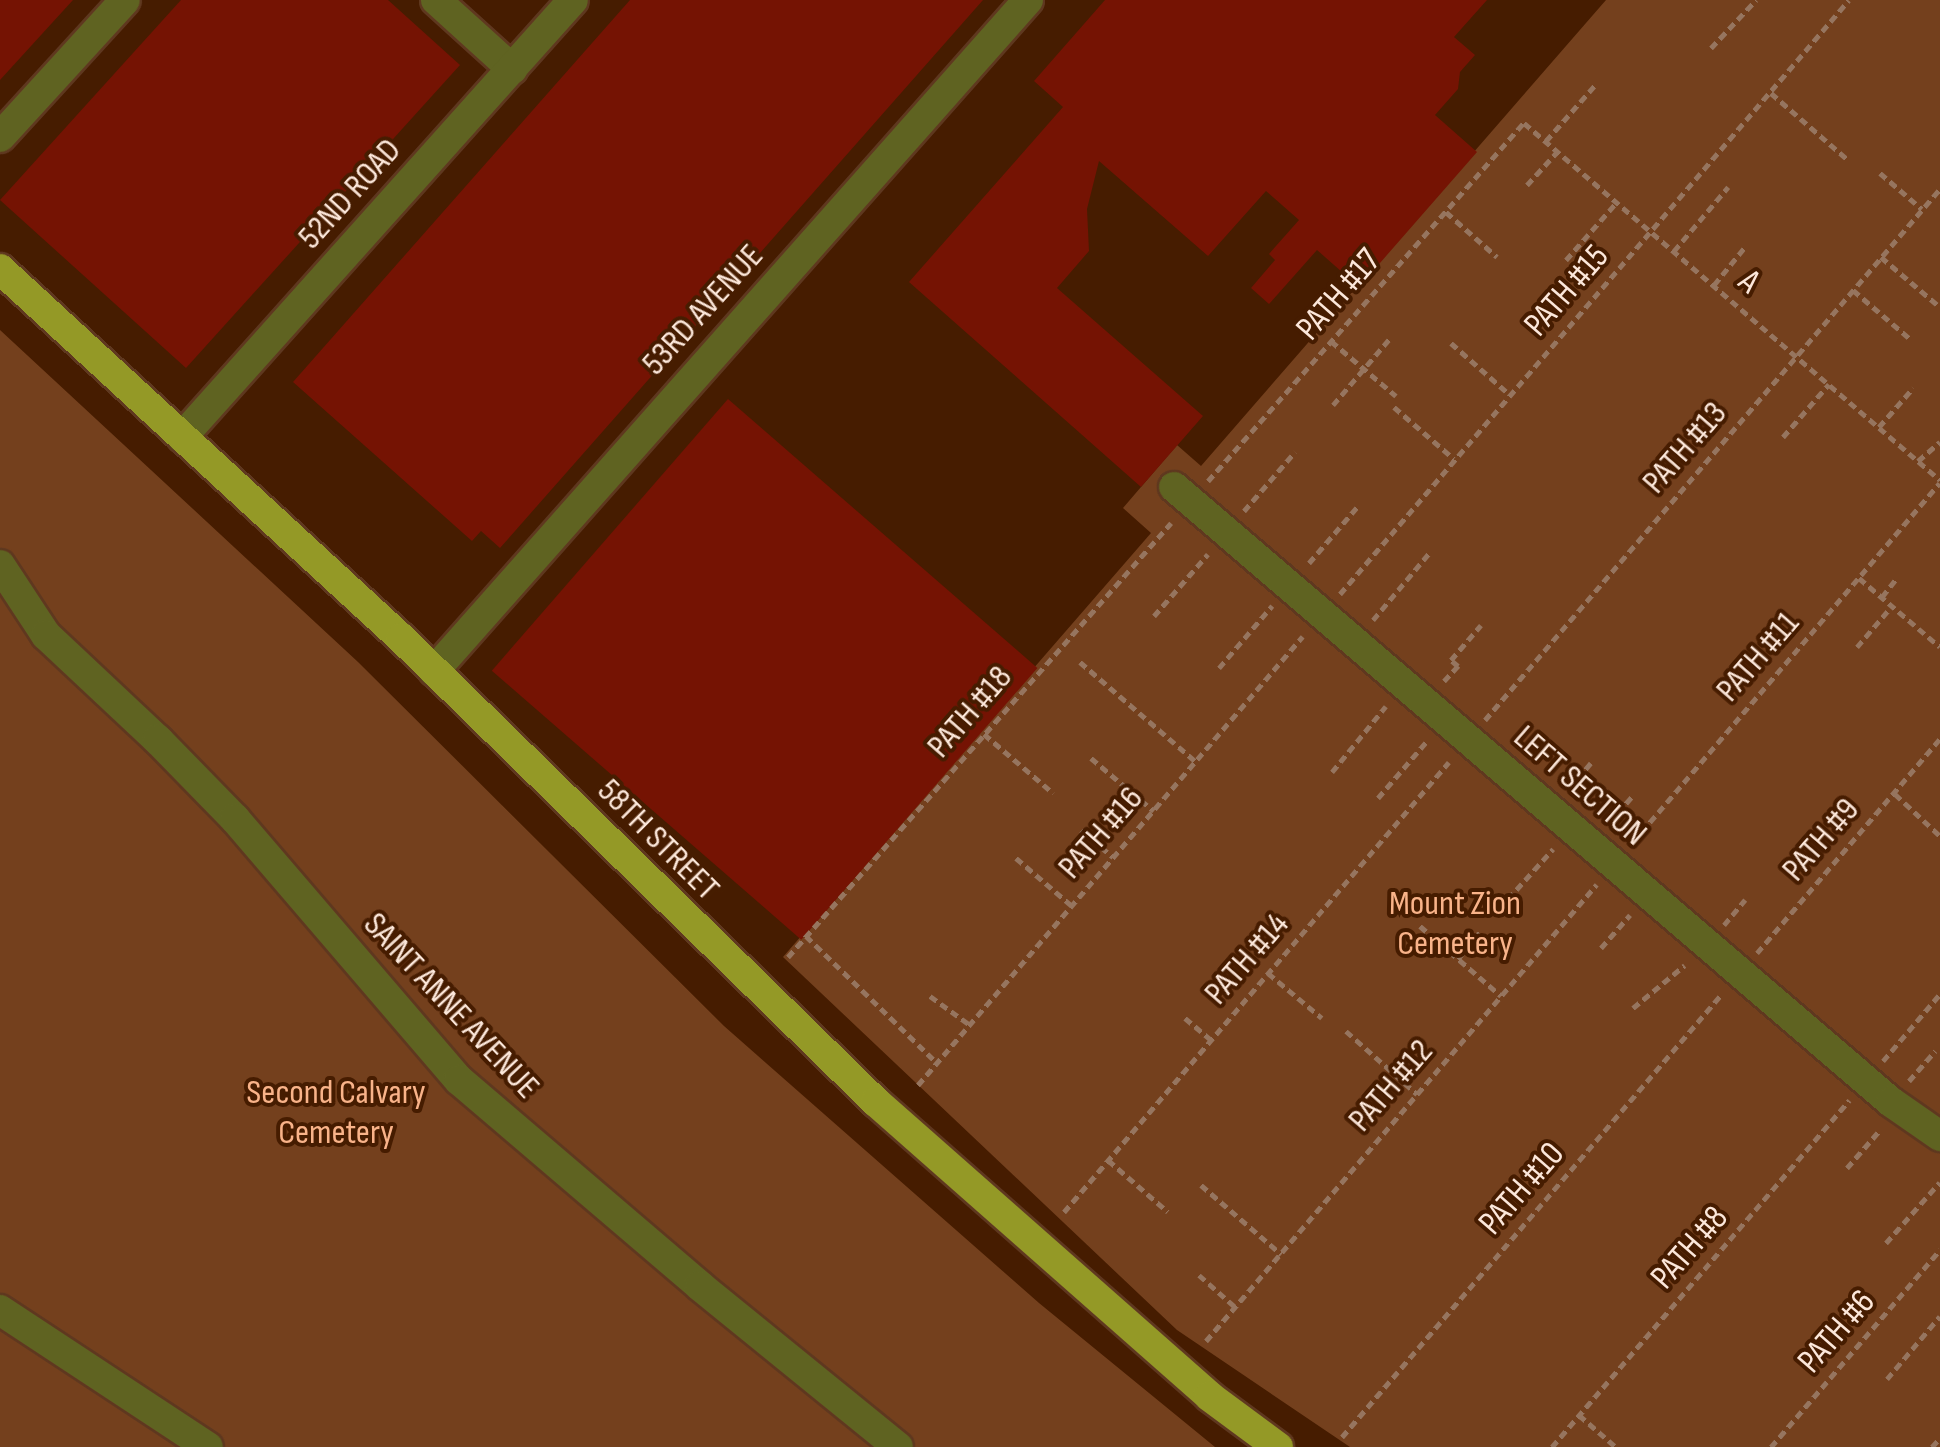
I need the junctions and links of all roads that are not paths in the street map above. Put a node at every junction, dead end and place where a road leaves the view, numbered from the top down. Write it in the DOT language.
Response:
graph roads {
  1 [pos="125,0"];
  2 [pos="436,0"];
  3 [pos="573,0"];
  4 [pos="1028,0"];
  5 [pos="512,69"];
  6 [pos="0,137"];
  7 [pos="0,269"];
  8 [pos="182,437"];
  9 [pos="1182,494"];
  10 [pos="0,566"];
  11 [pos="434,671"];
  12 [pos="1940,1136"];
  13 [pos="0,1310"];
  14 [pos="208,1447"];
  15 [pos="898,1447"];
  16 [pos="1278,1447"];
  1 -- 6 [label="street"];
  2 -- 5 [label="street"];
  3 -- 5 [label="street, 52ND ROAD"];
  4 -- 11 [label="street, 53RD AVENUE"];
  5 -- 8 [label="street, 52ND ROAD"];
  7 -- 8 [label="main road, 58TH STREET"];
  8 -- 11 [label="main road, 58TH STREET"];
  9 -- 12 [label="street, LEFT SECTION"];
  10 -- 15 [label="street, SAINT ANNE AVENUE"];
  11 -- 16 [label="main road, 58TH STREET"];
  13 -- 14 [label="street"];
}
